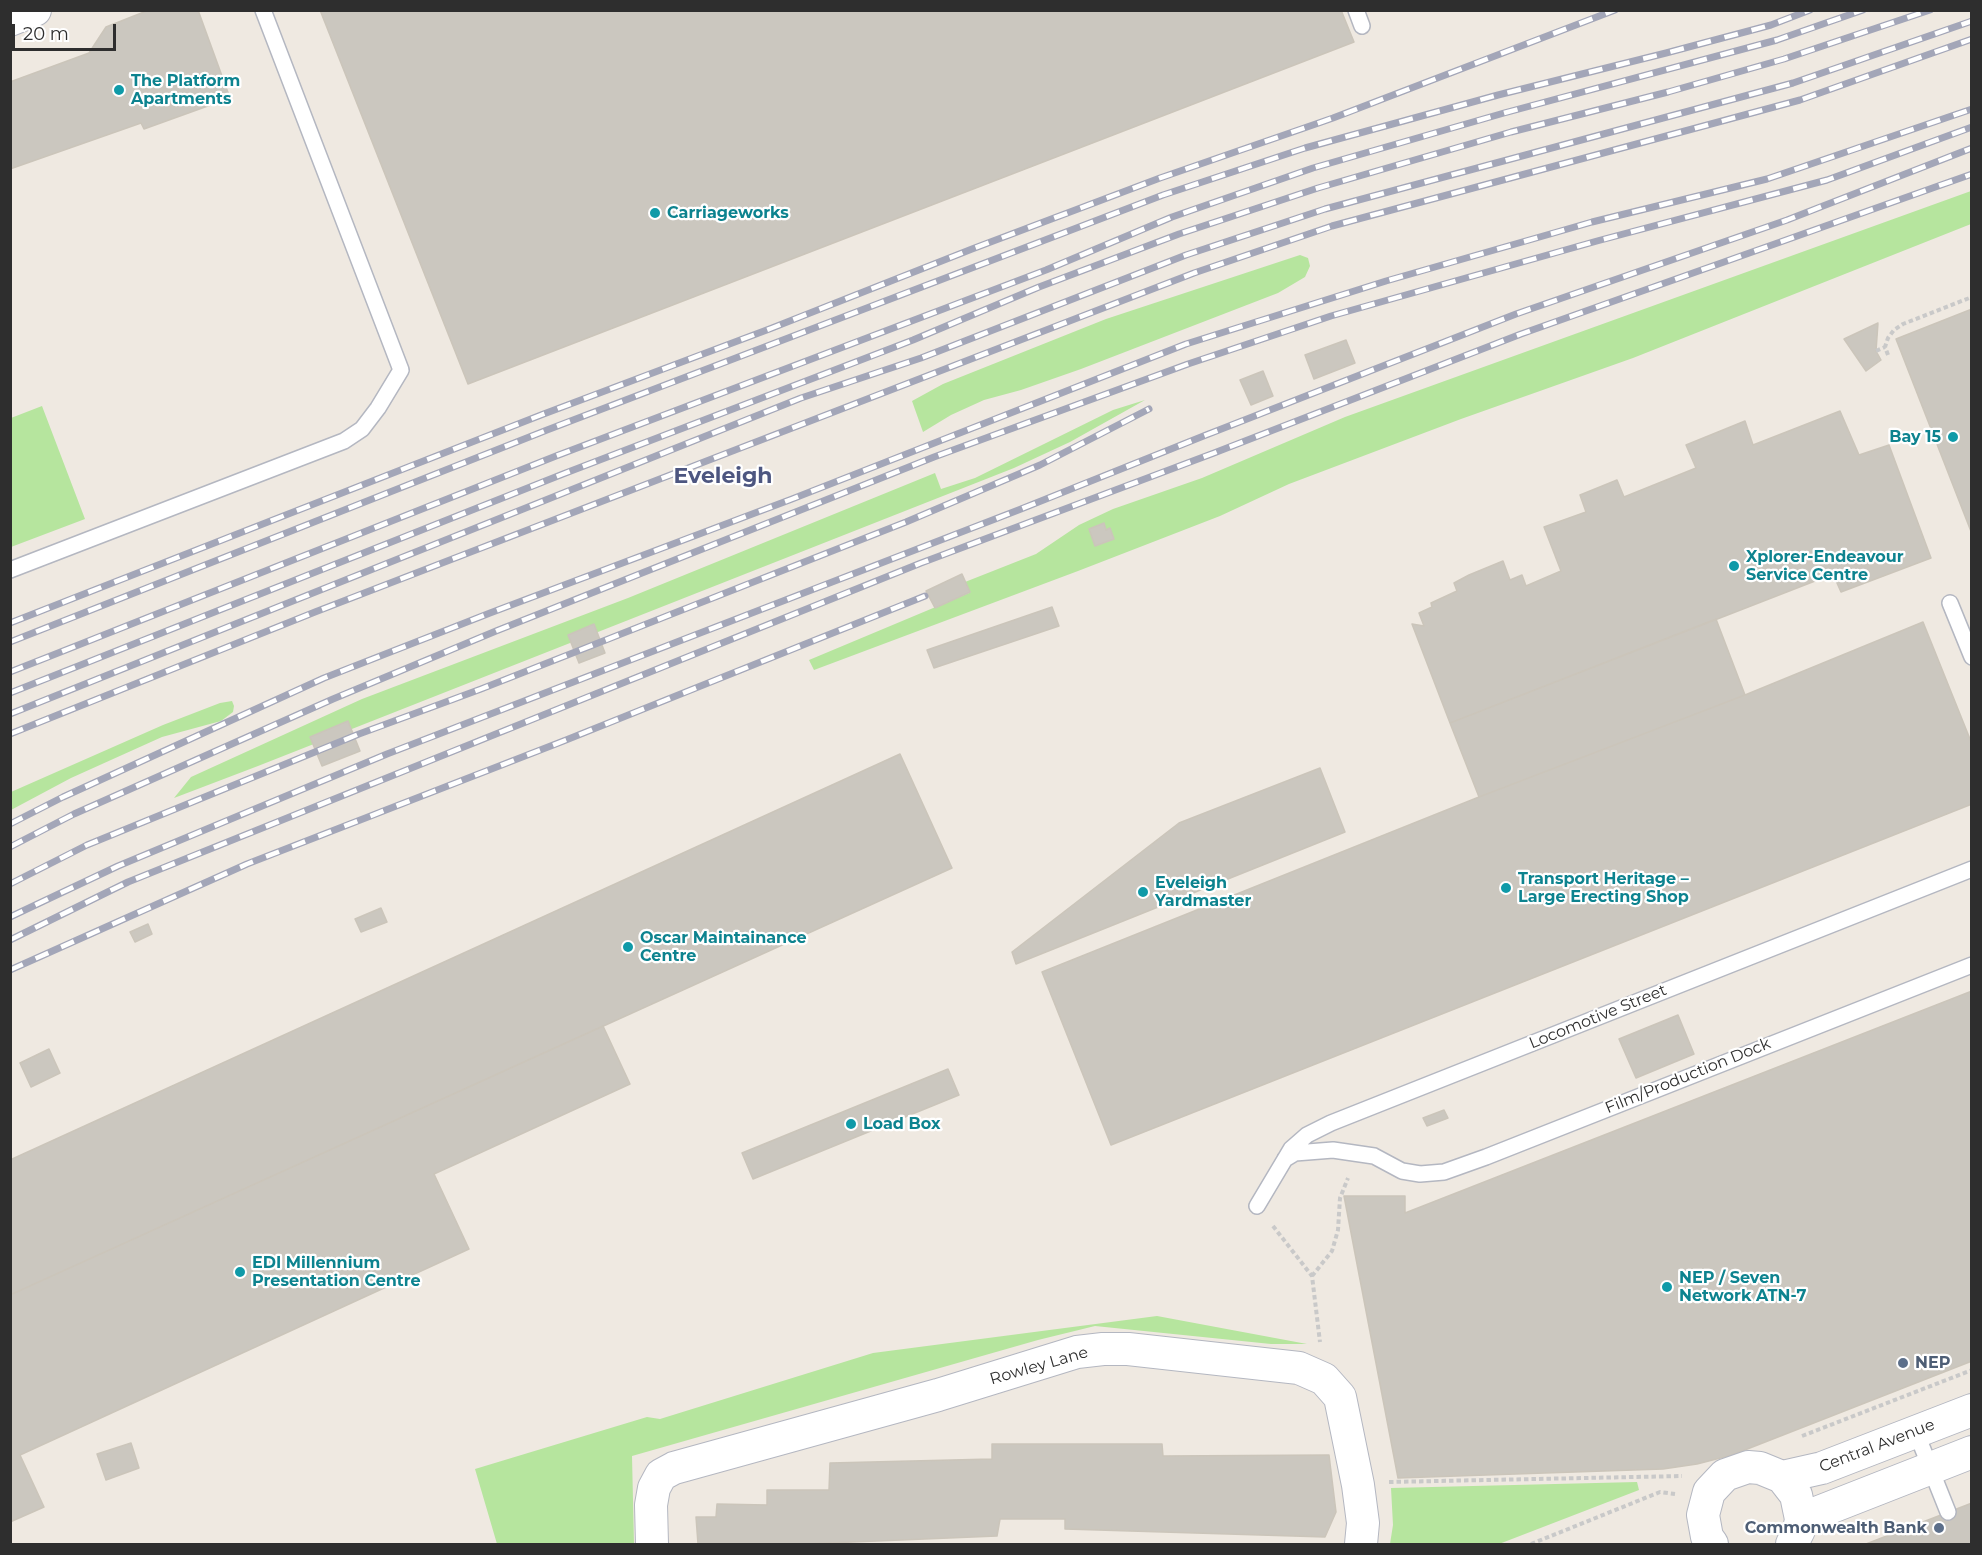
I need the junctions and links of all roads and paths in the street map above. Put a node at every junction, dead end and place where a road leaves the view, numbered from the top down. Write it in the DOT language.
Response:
graph roads {
  1 [pos="35,10"];
  2 [pos="263,10"];
  3 [pos="1356,10"];
  4 [pos="10,20"];
  5 [pos="1362,26"];
  6 [pos="1971,297"];
  7 [pos="1885,347"];
  8 [pos="1876,351"];
  9 [pos="1888,355"];
  10 [pos="10,570"];
  11 [pos="1950,603"];
  12 [pos="1971,657"];
  13 [pos="1971,869"];
  14 [pos="1971,965"];
  15 [pos="1357,1152"];
  16 [pos="1284,1160"];
  17 [pos="1257,1206"];
  18 [pos="1312,1276"];
  19 [pos="1971,1370"];
  20 [pos="1324,1379"];
  21 [pos="1971,1410"];
  22 [pos="1916,1432"];
  23 [pos="1794,1439"];
  24 [pos="1971,1452"];
  25 [pos="1931,1468"];
  26 [pos="1683,1476"];
  27 [pos="1782,1477"];
  28 [pos="1378,1482"];
  29 [pos="1675,1494"];
  30 [pos="1948,1512"];
  31 [pos="1796,1532"];
  32 [pos="652,1545"];
  33 [pos="1362,1545"];
  34 [pos="1531,1545"];
  35 [pos="1712,1545"];
  1 -- 4 [label="street"];
  2 -- 10 [label="lane"];
  3 -- 5 [label="lane"];
  6 -- 7 [label="path"];
  7 -- 8 [label="path"];
  7 -- 9 [label="path"];
  11 -- 12 [label="lane"];
  13 -- 16 [label="lane, Locomotive Street"];
  14 -- 15 [label="lane, Film/Production Dock"];
  15 -- 16 [label="lane"];
  15 -- 18 [label="path"];
  16 -- 17 [label="lane, Locomotive Street"];
  17 -- 18 [label="path"];
  18 -- 20 [label="path"];
  19 -- 23 [label="path"];
  20 -- 32 [label="street, Rowley Lane"];
  20 -- 33 [label="street"];
  21 -- 22 [label="street, Central Avenue"];
  22 -- 25 [label="lane"];
  22 -- 27 [label="street, Central Avenue"];
  24 -- 25 [label="street"];
  25 -- 30 [label="lane"];
  25 -- 31 [label="street"];
  26 -- 28 [label="path"];
  27 -- 31 [label="street"];
  27 -- 35 [label="street"];
  29 -- 34 [label="path"];
}
